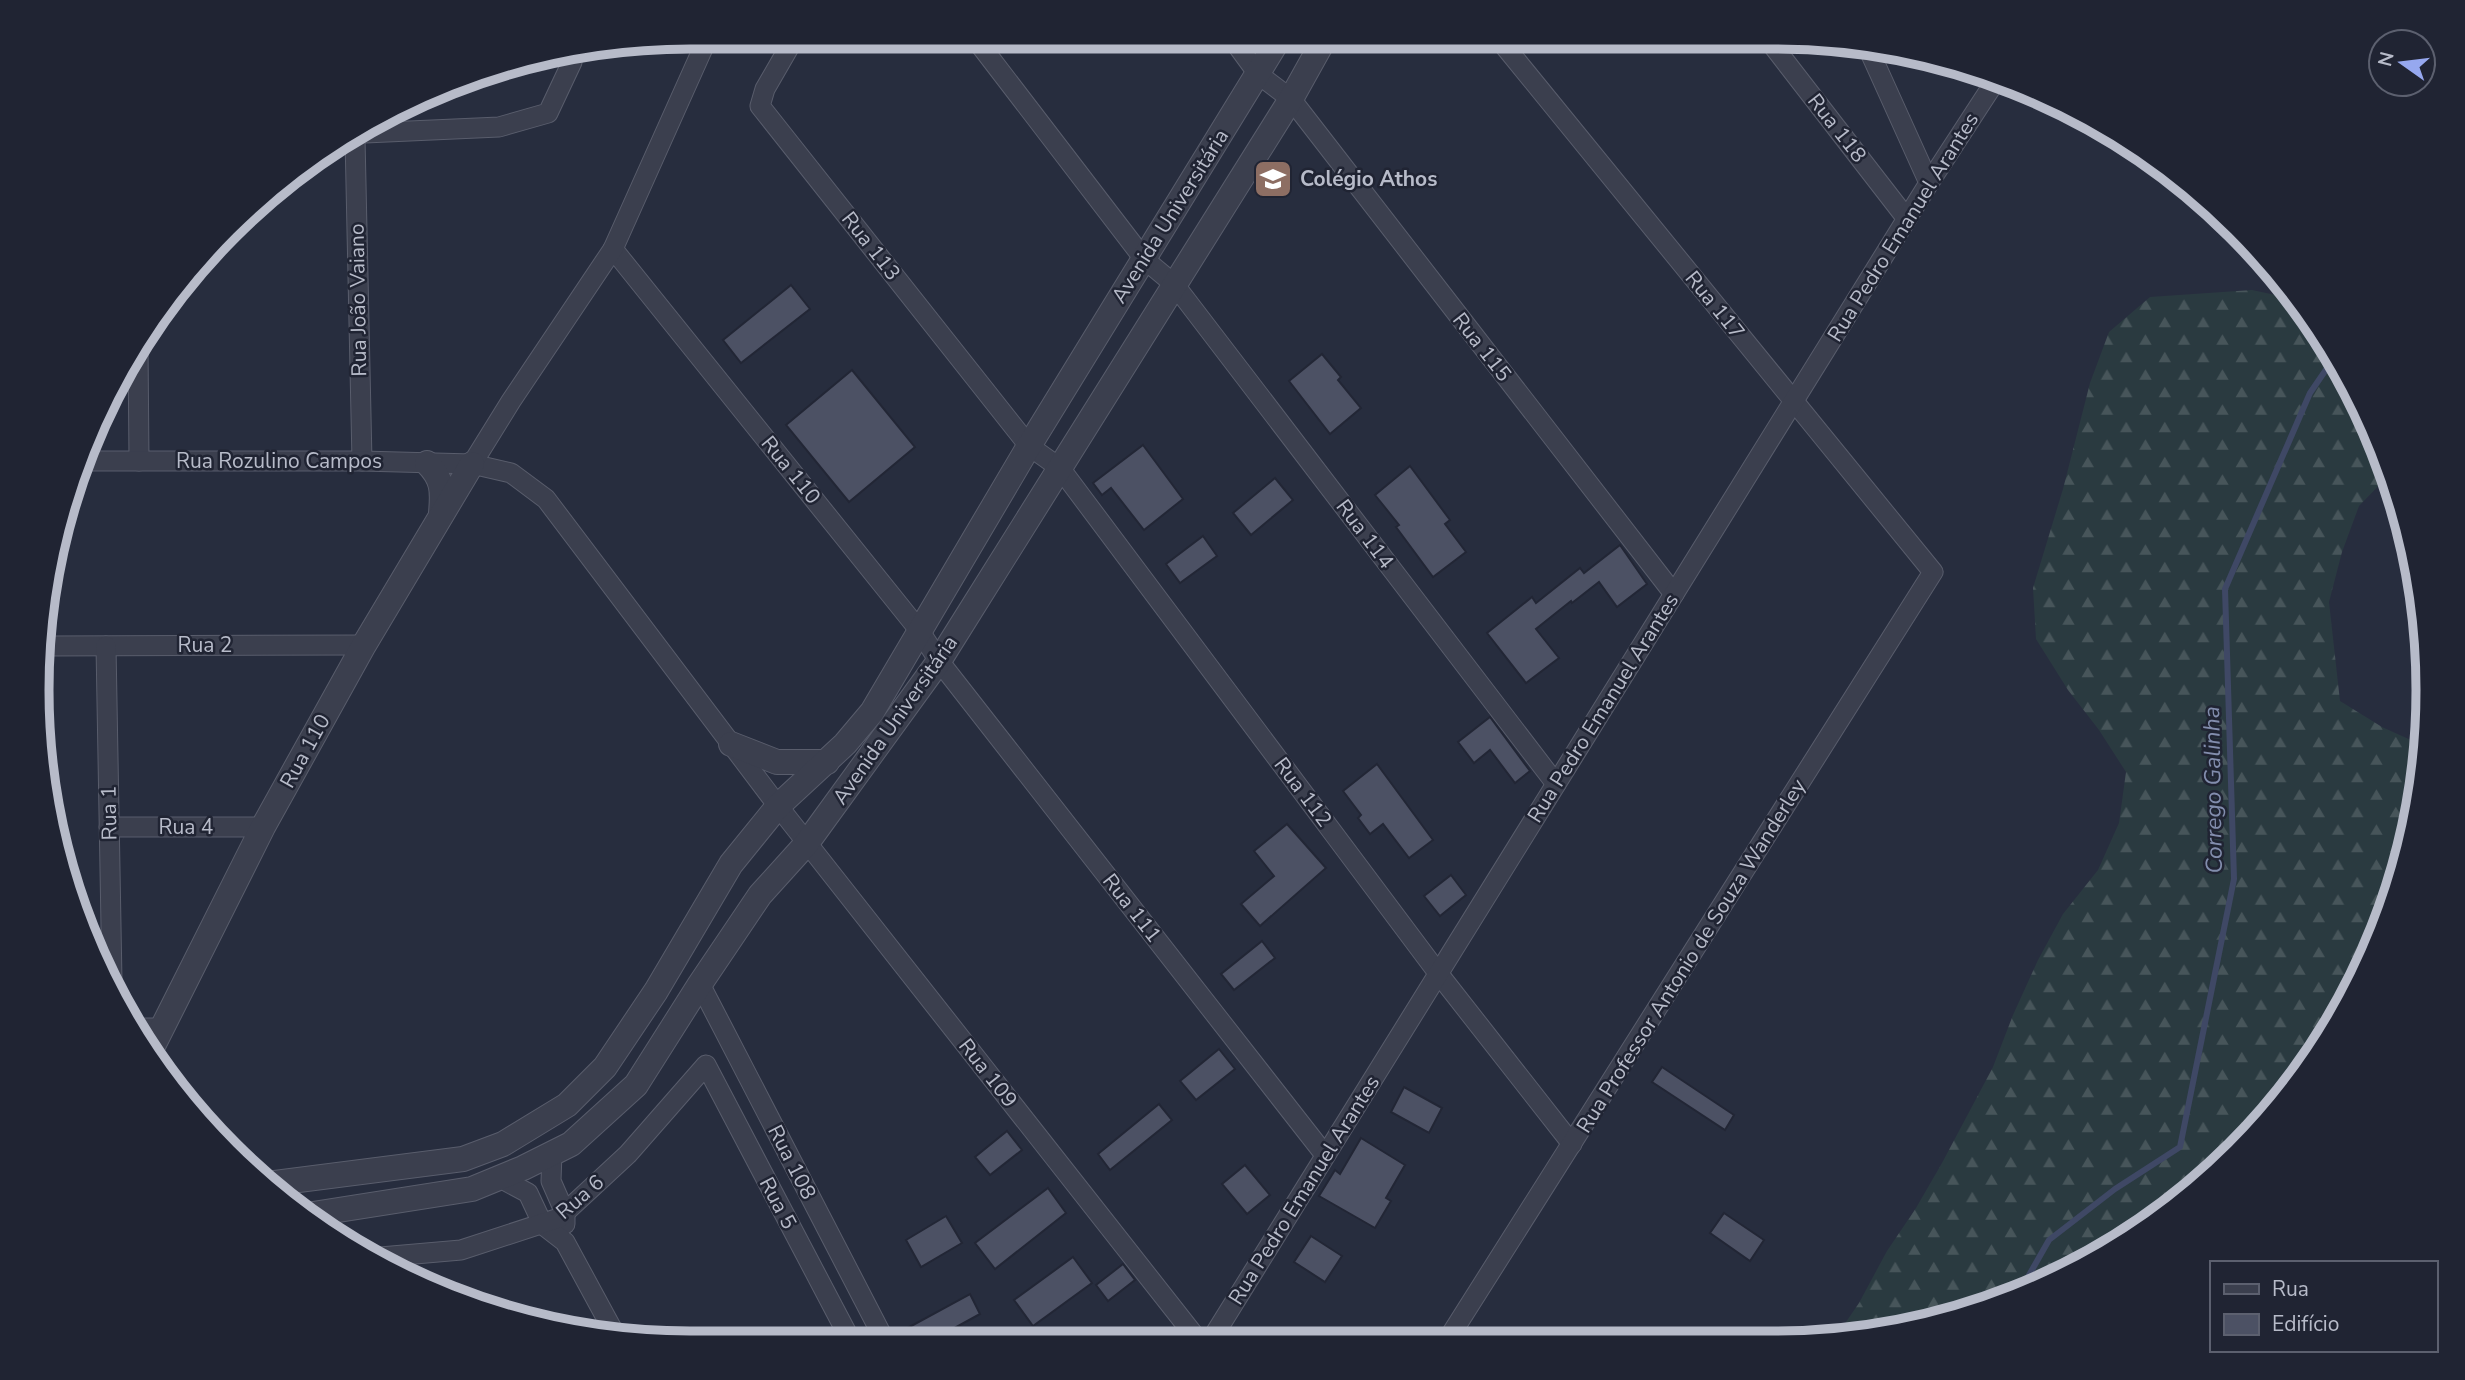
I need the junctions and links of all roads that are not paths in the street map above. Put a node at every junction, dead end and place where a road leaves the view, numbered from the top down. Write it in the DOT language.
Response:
graph roads {
  1 [pos="703,49"];
  2 [pos="787,49"];
  3 [pos="983,49"];
  4 [pos="1240,49"];
  5 [pos="1273,49"];
  6 [pos="1318,49"];
  7 [pos="1507,49"];
  8 [pos="1776,49"];
  9 [pos="1872,56"];
  10 [pos="572,60"];
  11 [pos="1258,74"];
  12 [pos="1991,87"];
  13 [pos="1291,99"];
  14 [pos="373,133"];
  15 [pos="355,144"];
  16 [pos="1929,183"];
  17 [pos="1908,219"];
  18 [pos="612,249"];
  19 [pos="1144,259"];
  20 [pos="1174,284"];
  21 [pos="138,364"];
  22 [pos="1794,401"];
  23 [pos="1028,446"];
  24 [pos="92,461"];
  25 [pos="139,461"];
  26 [pos="362,461"];
  27 [pos="427,463"];
  28 [pos="472,464"];
  29 [pos="1060,468"];
  30 [pos="440,517"];
  31 [pos="1933,572"];
  32 [pos="1674,594"];
  33 [pos="919,630"];
  34 [pos="364,645"];
  35 [pos="50,646"];
  36 [pos="106,646"];
  37 [pos="939,661"];
  38 [pos="731,744"];
  39 [pos="827,762"];
  40 [pos="1556,784"];
  41 [pos="778,806"];
  42 [pos="109,827"];
  43 [pos="263,827"];
  44 [pos="807,843"];
  45 [pos="718,885"];
  46 [pos="756,902"];
  47 [pos="112,966"];
  48 [pos="1438,973"];
  49 [pos="700,984"];
  50 [pos="152,1034"];
  51 [pos="706,1065"];
  52 [pos="1572,1144"];
  53 [pos="552,1153"];
  54 [pos="1325,1155"];
  55 [pos="500,1178"];
  56 [pos="280,1182"];
  57 [pos="320,1213"];
  58 [pos="565,1213"];
  59 [pos="543,1225"];
  60 [pos="565,1242"];
  61 [pos="390,1256"];
  62 [pos="611,1326"];
  63 [pos="846,1331"];
  64 [pos="880,1331"];
  65 [pos="1191,1331"];
  66 [pos="1217,1331"];
  67 [pos="1453,1331"];
  1 -- 18 [label="street, Rua 110"];
  2 -- 23 [label="street, Rua 113"];
  3 -- 19 [label="street"];
  4 -- 11 [label="street, Rua 115"];
  5 -- 11 [label="street, Avenida Universitária"];
  6 -- 13 [label="street, Avenida Universitária"];
  7 -- 22 [label="street, Rua 117"];
  8 -- 17 [label="street, Rua 118"];
  9 -- 16 [label="street"];
  10 -- 14 [label="street"];
  11 -- 13 [label="street, Rua 115"];
  11 -- 19 [label="street, Avenida Universitária"];
  12 -- 16 [label="street, Rua Pedro Emanuel Arantes"];
  13 -- 20 [label="street, Avenida Universitária"];
  13 -- 32 [label="street, Rua 115"];
  15 -- 26 [label="street, Rua João Vaiano"];
  16 -- 17 [label="street, Rua Pedro Emanuel Arantes"];
  17 -- 22 [label="street, Rua Pedro Emanuel Arantes"];
  18 -- 28 [label="street, Rua 110"];
  18 -- 33 [label="street, Rua 110"];
  19 -- 20 [label="street"];
  19 -- 23 [label="street, Avenida Universitária"];
  20 -- 29 [label="street, Avenida Universitária"];
  20 -- 40 [label="street, Rua 114"];
  21 -- 25 [label="street"];
  22 -- 31 [label="street, Rua 117"];
  22 -- 32 [label="street, Rua Pedro Emanuel Arantes"];
  23 -- 29 [label="street, Rua 112"];
  23 -- 33 [label="street, Avenida Universitária"];
  24 -- 25 [label="street, Rua Rozulino Campos"];
  25 -- 26 [label="street, Rua Rozulino Campos"];
  26 -- 27 [label="street, Rua Rozulino Campos"];
  27 -- 28 [label="street, Rua Rozulino Campos"];
  27 -- 30 [label="street"];
  28 -- 30 [label="street, Rua 110"];
  28 -- 38 [label="street"];
  29 -- 37 [label="street, Avenida Universitária"];
  29 -- 48 [label="street, Rua 112"];
  30 -- 34 [label="street, Rua 110"];
  31 -- 52 [label="street, Rua Professor Antonio de Souza Wanderley"];
  32 -- 40 [label="street, Rua Pedro Emanuel Arantes"];
  33 -- 37 [label="street, Rua 110"];
  33 -- 39 [label="street, Avenida Universitária"];
  34 -- 36 [label="street, Rua 2"];
  34 -- 43 [label="street, Rua 110"];
  35 -- 36 [label="street, Rua 2"];
  36 -- 42 [label="street, Rua 1"];
  37 -- 44 [label="street, Avenida Universitária"];
  37 -- 54 [label="street, Rua 111"];
  38 -- 39 [label="street"];
  38 -- 41 [label="street"];
  39 -- 41 [label="street, Avenida Universitária"];
  40 -- 48 [label="street, Rua Pedro Emanuel Arantes"];
  41 -- 44 [label="street, Rua 109"];
  41 -- 45 [label="street, Avenida Universitária"];
  42 -- 43 [label="street, Rua 4"];
  42 -- 47 [label="street, Rua 1"];
  43 -- 50 [label="street, Rua 110"];
  44 -- 46 [label="street, Avenida Universitária"];
  44 -- 65 [label="street, Rua 109"];
  45 -- 46 [label="street"];
  45 -- 56 [label="street, Avenida Universitária"];
  46 -- 49 [label="street, Avenida Universitária"];
  48 -- 52 [label="street, Rua 112"];
  48 -- 54 [label="street, Rua Pedro Emanuel Arantes"];
  49 -- 53 [label="street, Avenida Universitária"];
  49 -- 64 [label="street, Rua 108"];
  51 -- 58 [label="street, Rua 6"];
  51 -- 63 [label="street, Rua 5"];
  52 -- 67 [label="street, Rua Professor Antonio de Souza Wanderley"];
  53 -- 55 [label="street, Avenida Universitária"];
  53 -- 58 [label="street"];
  54 -- 66 [label="street, Rua Pedro Emanuel Arantes"];
  55 -- 57 [label="street, Avenida Universitária"];
  55 -- 59 [label="street"];
  58 -- 59 [label="street, Rua 6"];
  58 -- 60 [label="street"];
  59 -- 60 [label="street"];
  59 -- 61 [label="street, Rua 6"];
  60 -- 62 [label="street"];
}
